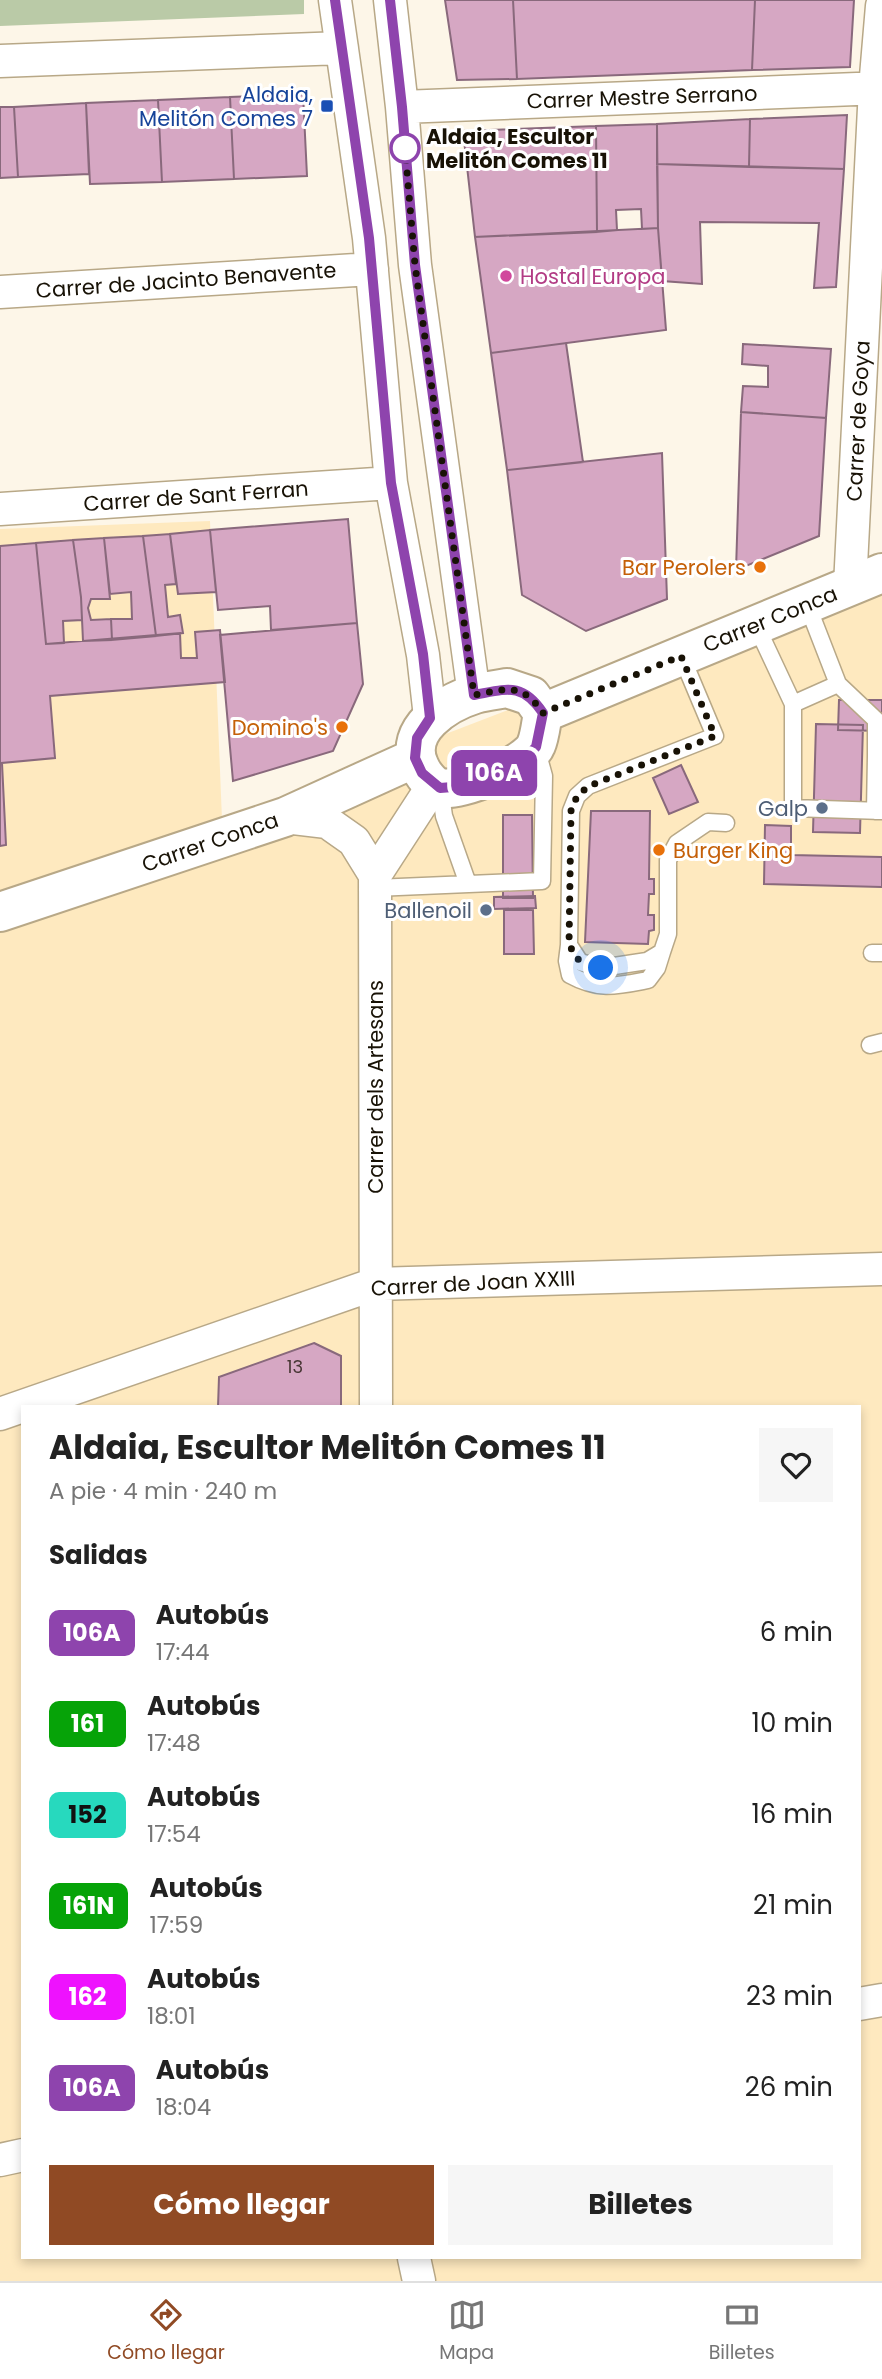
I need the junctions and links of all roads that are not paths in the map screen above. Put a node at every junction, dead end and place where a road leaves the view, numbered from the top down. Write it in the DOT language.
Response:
graph roads {
  1 [pos="335,0"];
  2 [pos="390,0"];
  3 [pos="882,6"];
  4 [pos="342,48"];
  5 [pos="0,61"];
  6 [pos="878,88"];
  7 [pos="402,107"];
  8 [pos="372,269"];
  9 [pos="0,292"];
  10 [pos="391,483"];
  11 [pos="0,509"];
  12 [pos="866,579"];
  13 [pos="807,604"];
  14 [pos="756,625"];
  15 [pos="681,656"];
  16 [pos="838,684"];
  17 [pos="474,695"];
  18 [pos="793,704"];
  19 [pos="430,718"];
  20 [pos="540,730"];
  21 [pos="879,756"];
  22 [pos="430,777"];
  23 [pos="878,811"];
  24 [pos="285,817"];
  25 [pos="726,823"];
  26 [pos="375,881"];
  27 [pos="468,884"];
  28 [pos="0,912"];
  29 [pos="882,1269"];
  30 [pos="375,1284"];
  31 [pos="26,1405"];
  32 [pos="376,1405"];
  33 [pos="21,1407"];
  34 [pos="0,1414"];
  35 [pos="882,2000"];
  36 [pos="861,2004"];
  37 [pos="21,2155"];
  38 [pos="0,2160"];
  39 [pos="414,2259"];
  40 [pos="419,2281"];
  1 -- 4 [label="street"];
  2 -- 7 [label="street"];
  3 -- 6 [label="street, Carrer de Goya"];
  4 -- 5 [label="street"];
  4 -- 8 [label="street"];
  6 -- 7 [label="street, Carrer Mestre Serrano"];
  6 -- 12 [label="street, Carrer de Goya"];
  7 -- 17 [label="street"];
  8 -- 9 [label="street, Carrer de Jacinto Benavente"];
  8 -- 10 [label="street"];
  10 -- 11 [label="street, Carrer de Sant Ferran"];
  10 -- 19 [label="street"];
  12 -- 13 [label="street, Carrer Conca"];
  13 -- 14 [label="street, Carrer Conca"];
  13 -- 16 [label="lane"];
  14 -- 15 [label="street, Carrer Conca"];
  14 -- 18 [label="lane"];
  15 -- 20 [label="street, Carrer Conca"];
  15 -- 25 [label="lane"];
  16 -- 18 [label="lane"];
  16 -- 21 [label="lane"];
  17 -- 19 [label="street"];
  17 -- 20 [label="street"];
  18 -- 23 [label="lane"];
  19 -- 22 [label="street"];
  20 -- 22 [label="street"];
  20 -- 27 [label="lane"];
  21 -- 23 [label="lane"];
  22 -- 24 [label="street, Carrer Conca"];
  22 -- 26 [label="street"];
  22 -- 27 [label="lane"];
  24 -- 26 [label="street"];
  24 -- 28 [label="street, Carrer Conca"];
  26 -- 27 [label="lane"];
  26 -- 30 [label="street, Carrer dels Artesans"];
  29 -- 30 [label="street, Carrer de Joan XXIII"];
  30 -- 31 [label="street, Carrer de Joan XXIII"];
  30 -- 32 [label="street, Carrer dels Artesans"];
  33 -- 34 [label="street, Carrer de Joan XXIII"];
  35 -- 36 [label="street"];
  37 -- 38 [label="street"];
  39 -- 40 [label="street"];
}
